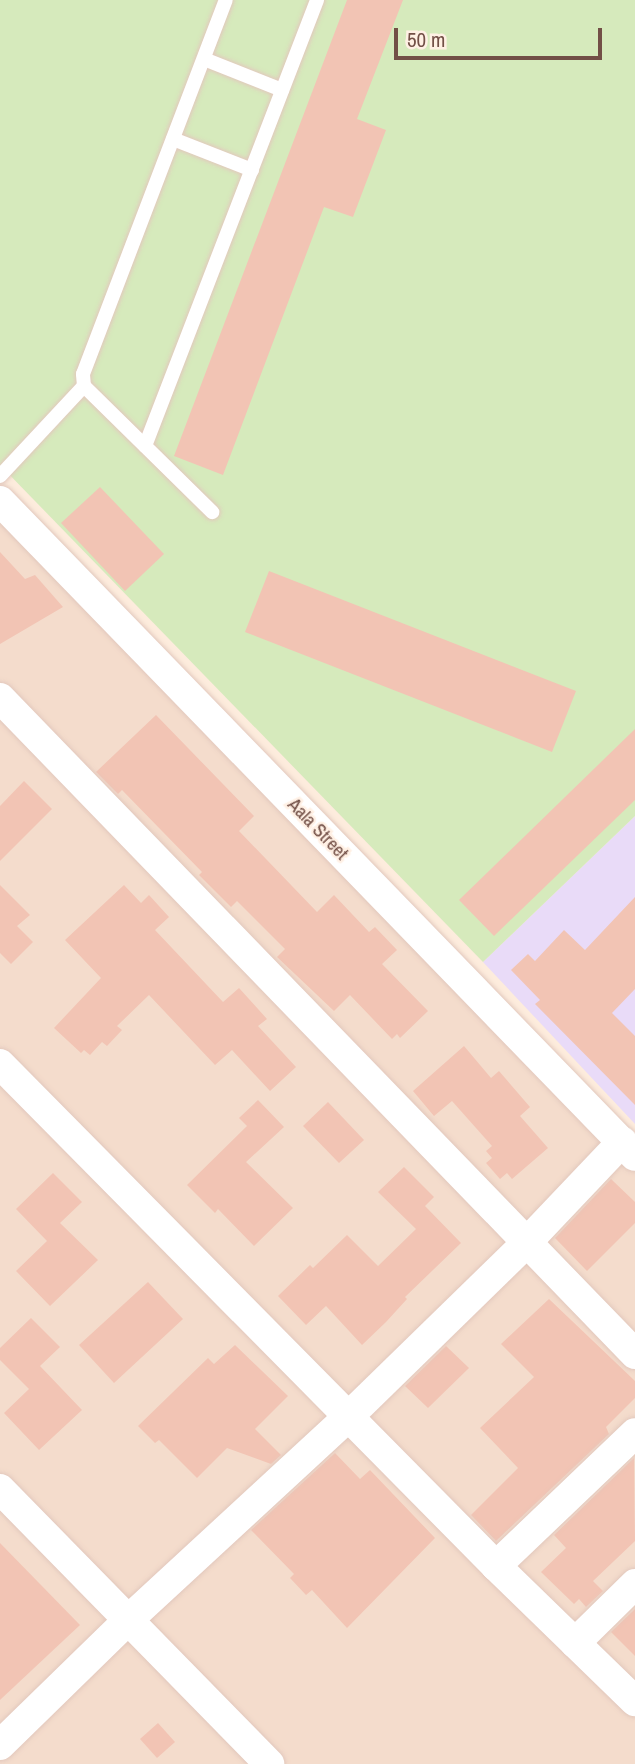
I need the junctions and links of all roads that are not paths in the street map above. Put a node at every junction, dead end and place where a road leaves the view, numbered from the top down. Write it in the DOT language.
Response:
graph roads {
  1 [pos="226,0"];
  2 [pos="317,0"];
  3 [pos="204,59"];
  4 [pos="282,90"];
  5 [pos="173,139"];
  6 [pos="252,170"];
  7 [pos="84,386"];
  8 [pos="145,446"];
  9 [pos="0,476"];
  10 [pos="0,501"];
  11 [pos="212,512"];
  12 [pos="0,698"];
  13 [pos="0,1064"];
  14 [pos="628,1149"];
  15 [pos="528,1241"];
  16 [pos="635,1353"];
  17 [pos="350,1415"];
  18 [pos="635,1433"];
  19 [pos="0,1489"];
  20 [pos="496,1566"];
  21 [pos="635,1584"];
  22 [pos="127,1620"];
  23 [pos="575,1643"];
  24 [pos="635,1701"];
  25 [pos="0,1745"];
  26 [pos="269,1764"];
  1 -- 3 [label="lane"];
  2 -- 4 [label="lane"];
  3 -- 4 [label="lane"];
  3 -- 5 [label="lane"];
  4 -- 6 [label="lane"];
  5 -- 6 [label="lane"];
  5 -- 7 [label="lane"];
  6 -- 8 [label="lane"];
  7 -- 8 [label="lane"];
  7 -- 9 [label="lane"];
  8 -- 11 [label="lane"];
  10 -- 14 [label="street, Aala Street"];
  12 -- 15 [label="street"];
  13 -- 17 [label="street"];
  14 -- 15 [label="street"];
  15 -- 16 [label="street"];
  15 -- 17 [label="street"];
  17 -- 20 [label="street"];
  17 -- 22 [label="street"];
  18 -- 20 [label="street"];
  19 -- 22 [label="street"];
  20 -- 23 [label="street"];
  21 -- 23 [label="street"];
  22 -- 25 [label="street"];
  22 -- 26 [label="street"];
  23 -- 24 [label="street"];
}
